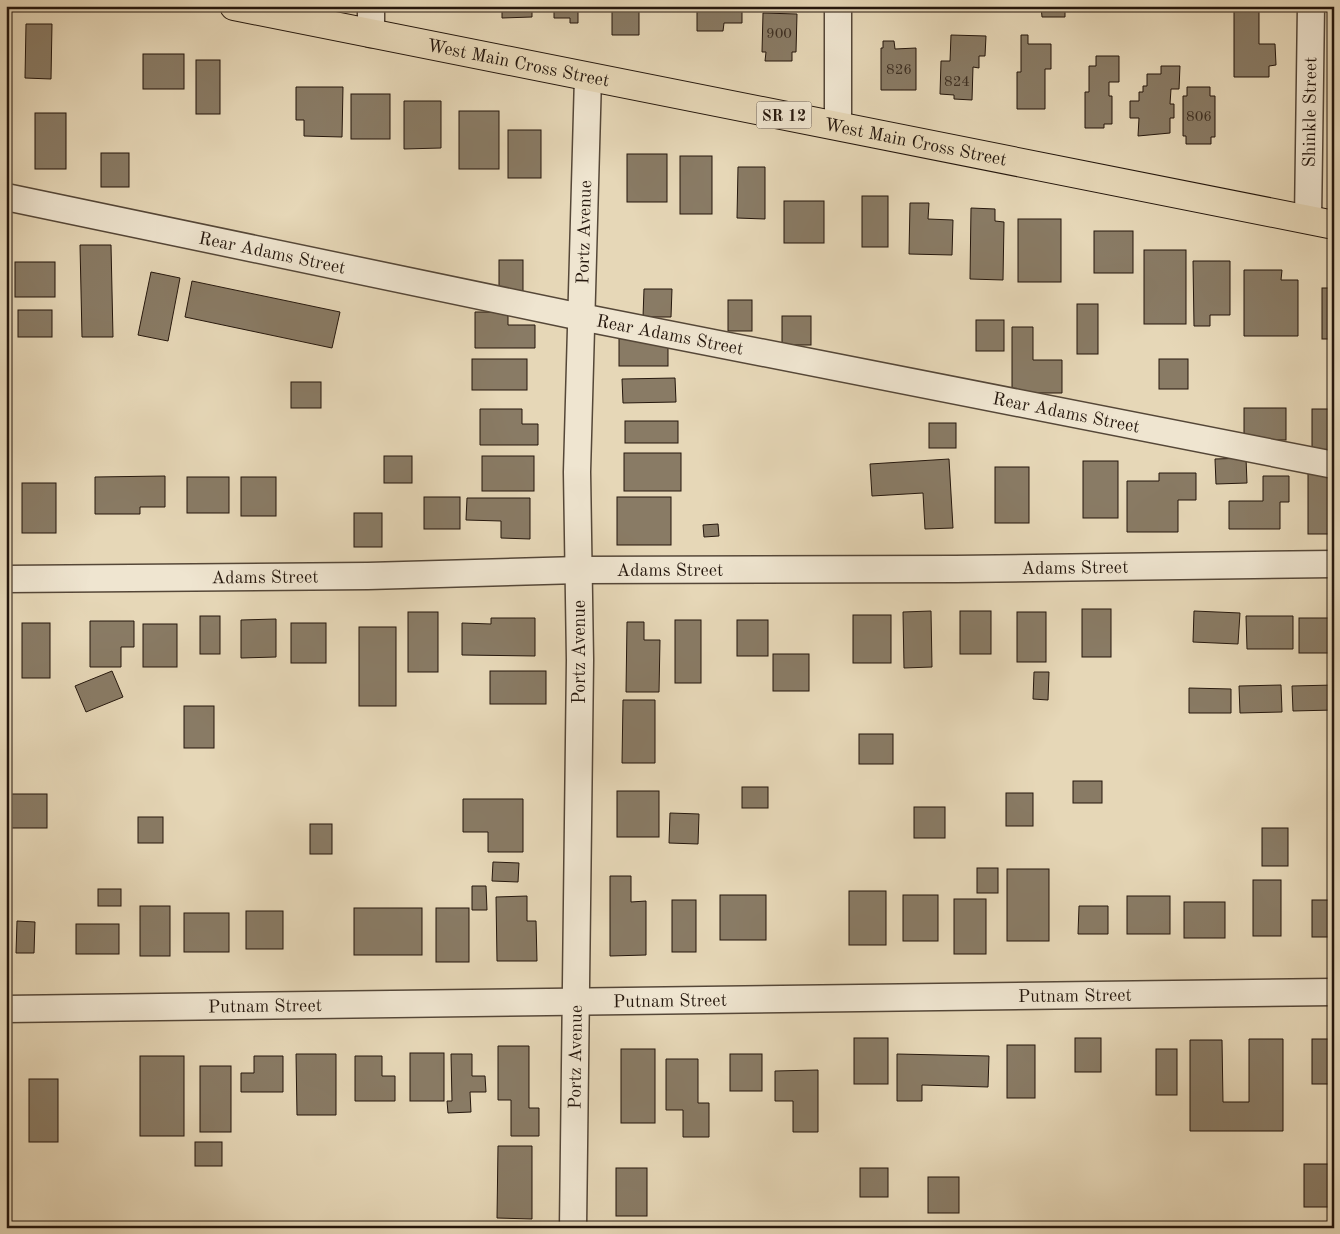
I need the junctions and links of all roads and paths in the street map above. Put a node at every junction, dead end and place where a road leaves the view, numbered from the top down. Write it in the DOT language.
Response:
graph roads {
  1 [pos="234,6"];
  2 [pos="371,6"];
  3 [pos="838,6"];
  4 [pos="1311,6"];
  5 [pos="371,34"];
  6 [pos="588,77"];
  7 [pos="838,126"];
  8 [pos="6,197"];
  9 [pos="1321,222"];
  10 [pos="581,316"];
  11 [pos="1334,465"];
  12 [pos="1334,564"];
  13 [pos="579,570"];
  14 [pos="6,579"];
  15 [pos="1334,992"];
  16 [pos="577,1001"];
  17 [pos="6,1010"];
  18 [pos="573,1228"];
  1 -- 5 [label="highway, West Main Cross Street / SR 12"];
  2 -- 5 [label="street"];
  3 -- 7 [label="street"];
  4 -- 9 [label="street, Shinkle Street"];
  5 -- 6 [label="highway, West Main Cross Street / SR 12"];
  6 -- 7 [label="highway, West Main Cross Street / SR 12"];
  6 -- 10 [label="street, Portz Avenue"];
  7 -- 9 [label="highway, West Main Cross Street / SR 12"];
  8 -- 10 [label="street, Rear Adams Street"];
  10 -- 11 [label="street, Rear Adams Street"];
  10 -- 13 [label="street, Portz Avenue"];
  12 -- 13 [label="street, Adams Street"];
  13 -- 14 [label="street, Adams Street"];
  13 -- 16 [label="street, Portz Avenue"];
  15 -- 16 [label="street, Putnam Street"];
  16 -- 17 [label="street, Putnam Street"];
  16 -- 18 [label="street, Portz Avenue"];
}
